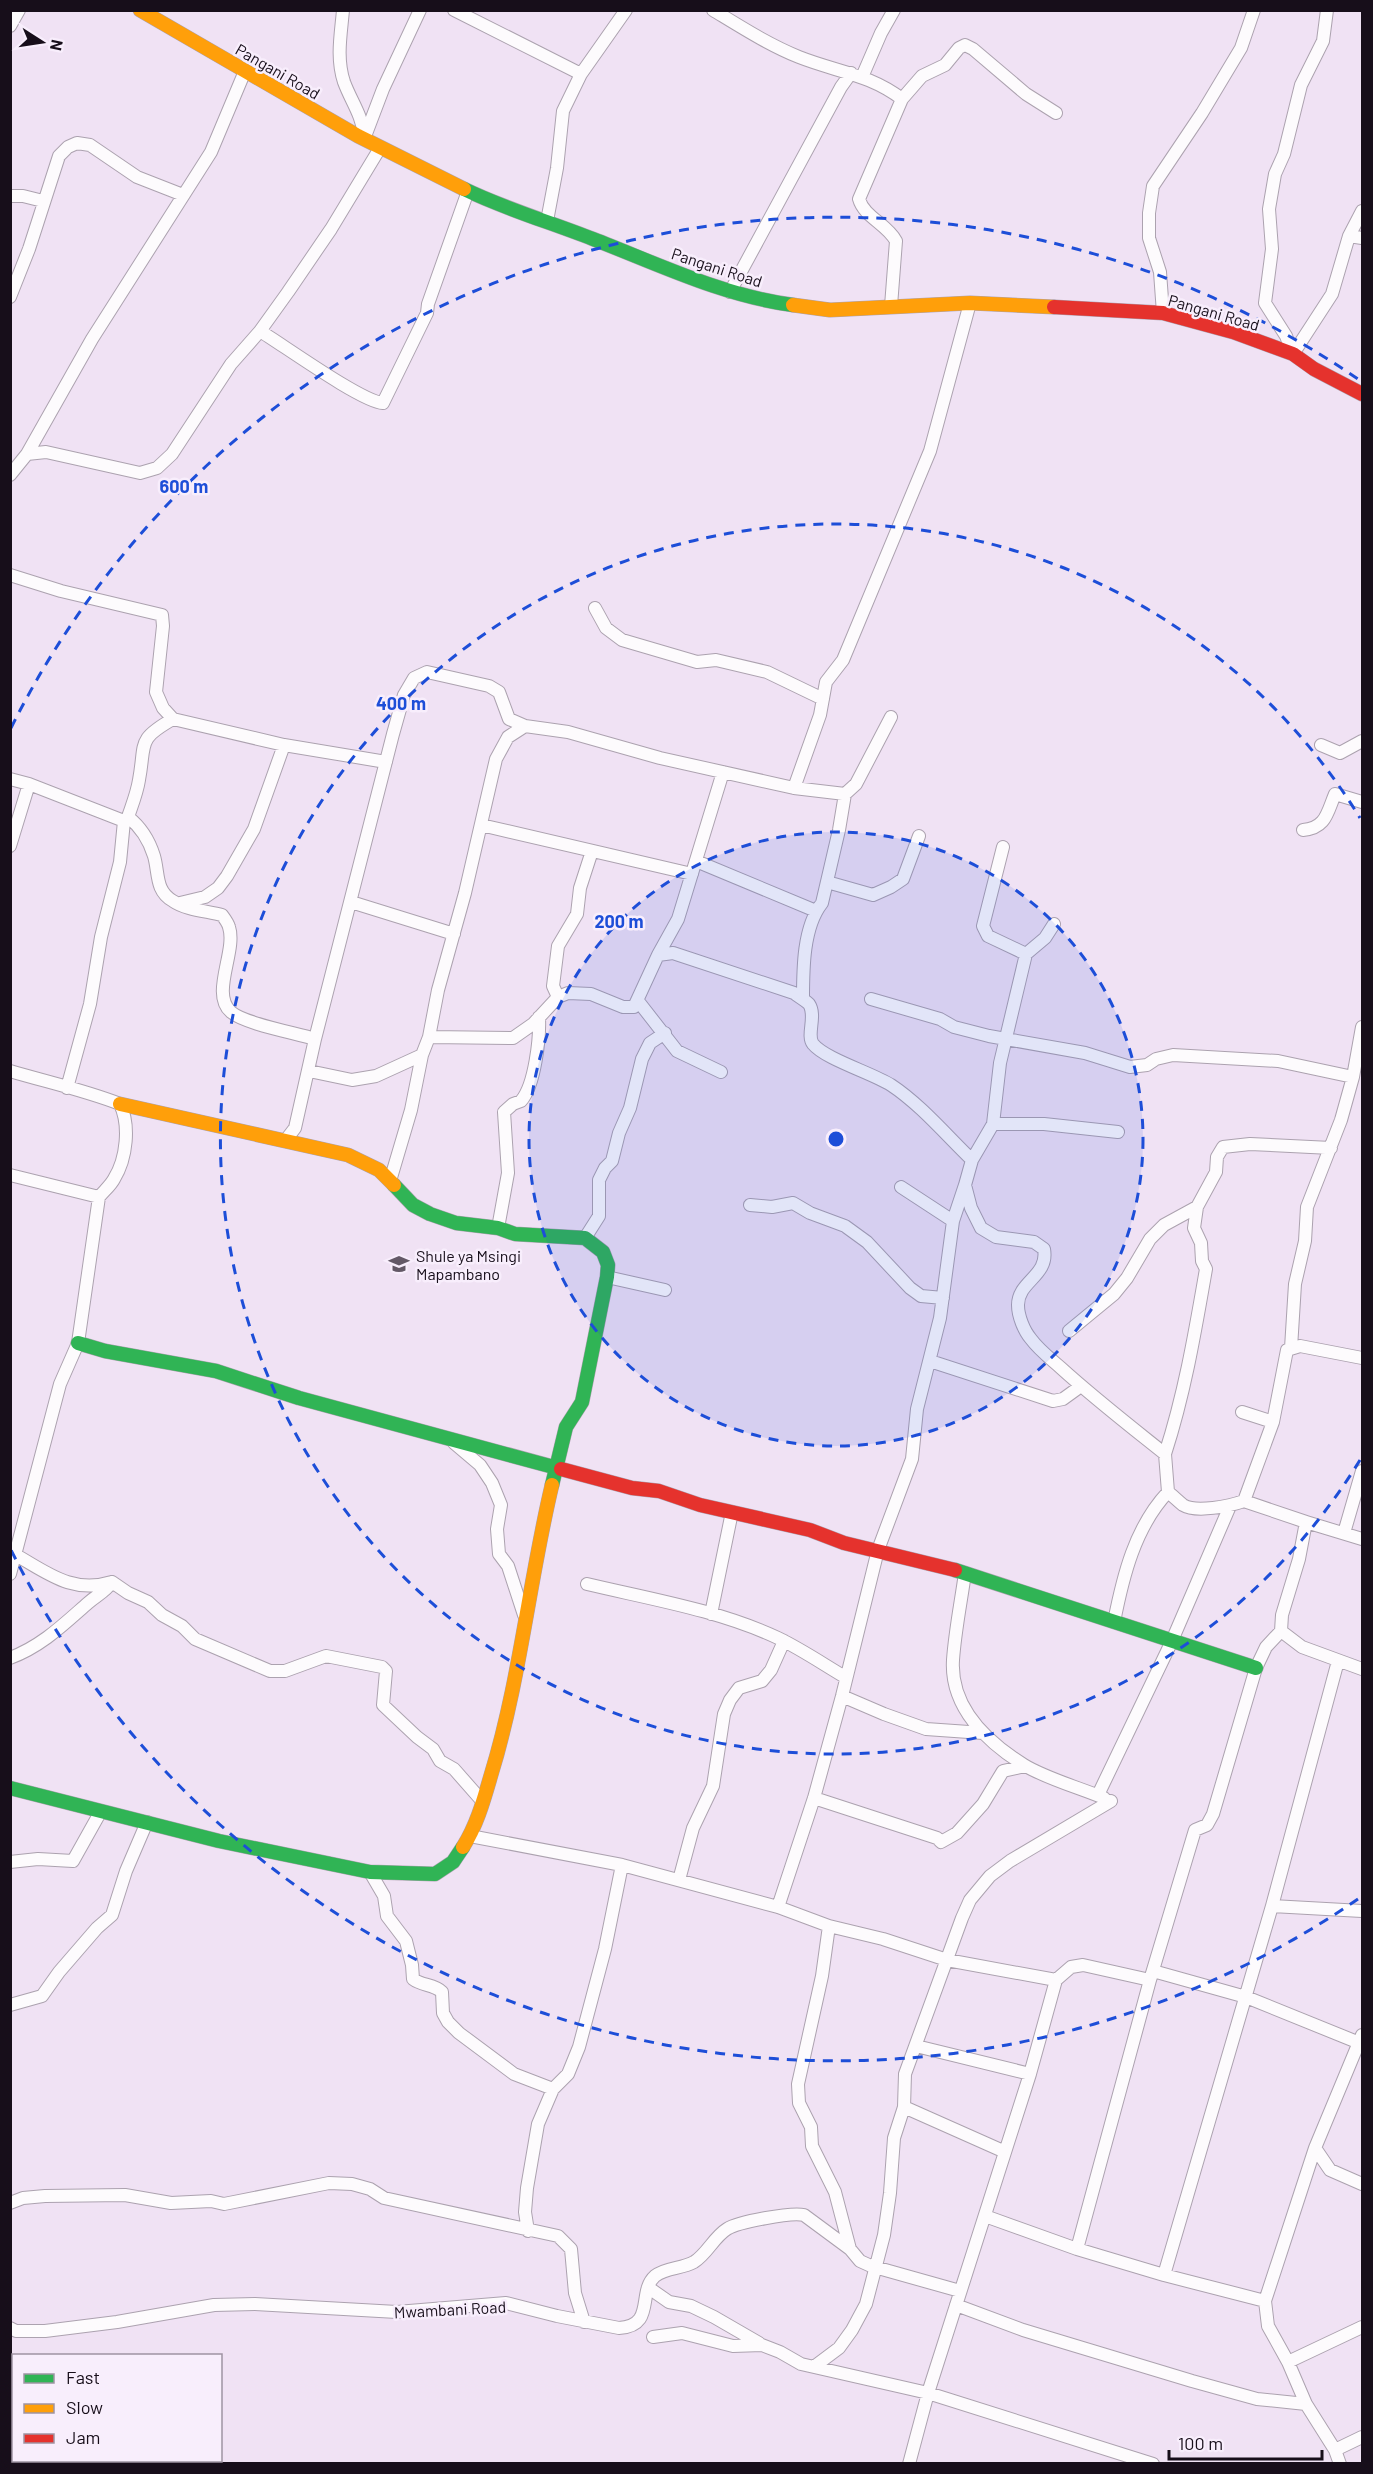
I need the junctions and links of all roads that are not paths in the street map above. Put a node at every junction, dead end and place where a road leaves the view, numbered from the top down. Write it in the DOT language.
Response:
graph roads {
  1 [pos="19,10"];
  2 [pos="140,10"];
  3 [pos="343,10"];
  4 [pos="420,10"];
  5 [pos="454,10"];
  6 [pos="626,10"];
  7 [pos="713,10"];
  8 [pos="894,10"];
  9 [pos="1254,10"];
  10 [pos="1327,10"];
  11 [pos="10,26"];
  12 [pos="244,71"];
  13 [pos="581,74"];
  14 [pos="856,75"];
  15 [pos="902,99"];
  16 [pos="1056,113"];
  17 [pos="364,140"];
  18 [pos="380,148"];
  19 [pos="468,191"];
  20 [pos="183,195"];
  21 [pos="10,196"];
  22 [pos="43,201"];
  23 [pos="1362,211"];
  24 [pos="547,221"];
  25 [pos="1349,236"];
  26 [pos="1362,238"];
  27 [pos="730,292"];
  28 [pos="10,297"];
  29 [pos="970,303"];
  30 [pos="891,306"];
  31 [pos="1163,313"];
  32 [pos="260,331"];
  33 [pos="1293,354"];
  34 [pos="1362,394"];
  35 [pos="27,454"];
  36 [pos="10,475"];
  37 [pos="10,575"];
  38 [pos="596,608"];
  39 [pos="823,699"];
  40 [pos="891,717"];
  41 [pos="173,719"];
  42 [pos="525,726"];
  43 [pos="1362,741"];
  44 [pos="284,745"];
  45 [pos="1321,745"];
  46 [pos="386,762"];
  47 [pos="723,772"];
  48 [pos="10,779"];
  49 [pos="29,784"];
  50 [pos="794,788"];
  51 [pos="845,794"];
  52 [pos="1362,802"];
  53 [pos="126,819"];
  54 [pos="481,825"];
  55 [pos="1303,830"];
  56 [pos="919,836"];
  57 [pos="10,846"];
  58 [pos="1003,847"];
  59 [pos="592,851"];
  60 [pos="696,861"];
  61 [pos="692,874"];
  62 [pos="827,882"];
  63 [pos="351,902"];
  64 [pos="176,903"];
  65 [pos="816,911"];
  66 [pos="1054,924"];
  67 [pos="454,934"];
  68 [pos="1026,954"];
  69 [pos="658,955"];
  70 [pos="558,997"];
  71 [pos="803,999"];
  72 [pos="871,999"];
  73 [pos="638,1001"];
  74 [pos="539,1017"];
  75 [pos="1362,1027"];
  76 [pos="665,1033"];
  77 [pos="429,1037"];
  78 [pos="1005,1038"];
  79 [pos="315,1039"];
  80 [pos="422,1054"];
  81 [pos="10,1071"];
  82 [pos="309,1071"];
  83 [pos="721,1072"];
  84 [pos="1353,1077"];
  85 [pos="67,1088"];
  86 [pos="120,1104"];
  87 [pos="993,1124"];
  88 [pos="1118,1132"];
  89 [pos="285,1141"];
  90 [pos="1331,1148"];
  91 [pos="972,1160"];
  92 [pos="10,1175"];
  93 [pos="390,1181"];
  94 [pos="965,1185"];
  95 [pos="902,1187"];
  96 [pos="99,1197"];
  97 [pos="750,1205"];
  98 [pos="1197,1207"];
  99 [pos="953,1221"];
  100 [pos="498,1228"];
  101 [pos="585,1238"];
  102 [pos="607,1277"];
  103 [pos="665,1290"];
  104 [pos="943,1298"];
  105 [pos="1070,1331"];
  106 [pos="78,1343"];
  107 [pos="1292,1348"];
  108 [pos="1362,1358"];
  109 [pos="930,1361"];
  110 [pos="1081,1386"];
  111 [pos="1242,1412"];
  112 [pos="1273,1422"];
  113 [pos="448,1439"];
  114 [pos="1165,1454"];
  115 [pos="556,1466"];
  116 [pos="1362,1472"];
  117 [pos="1168,1492"];
  118 [pos="1244,1501"];
  119 [pos="1230,1506"];
  120 [pos="732,1512"];
  121 [pos="1306,1522"];
  122 [pos="1344,1533"];
  123 [pos="1362,1539"];
  124 [pos="878,1550"];
  125 [pos="16,1555"];
  126 [pos="965,1573"];
  127 [pos="10,1574"];
  128 [pos="112,1581"];
  129 [pos="587,1584"];
  130 [pos="711,1614"];
  131 [pos="525,1619"];
  132 [pos="1114,1622"];
  133 [pos="1281,1631"];
  134 [pos="784,1641"];
  135 [pos="1172,1643"];
  136 [pos="10,1658"];
  137 [pos="1338,1660"];
  138 [pos="1256,1668"];
  139 [pos="1362,1669"];
  140 [pos="845,1677"];
  141 [pos="842,1696"];
  142 [pos="983,1733"];
  143 [pos="1024,1766"];
  144 [pos="10,1788"];
  145 [pos="1098,1795"];
  146 [pos="814,1798"];
  147 [pos="483,1802"];
  148 [pos="101,1811"];
  149 [pos="147,1822"];
  150 [pos="470,1836"];
  151 [pos="10,1862"];
  152 [pos="622,1865"];
  153 [pos="370,1872"];
  154 [pos="679,1880"];
  155 [pos="1272,1906"];
  156 [pos="778,1907"];
  157 [pos="1362,1911"];
  158 [pos="829,1926"];
  159 [pos="944,1958"];
  160 [pos="1151,1976"];
  161 [pos="1056,1980"];
  162 [pos="1246,1997"];
  163 [pos="10,2005"];
  164 [pos="1361,2040"];
  165 [pos="916,2046"];
  166 [pos="1030,2074"];
  167 [pos="553,2089"];
  168 [pos="904,2107"];
  169 [pos="1315,2148"];
  170 [pos="1003,2151"];
  171 [pos="1362,2184"];
  172 [pos="10,2203"];
  173 [pos="985,2216"];
  174 [pos="528,2231"];
  175 [pos="849,2249"];
  176 [pos="1077,2249"];
  177 [pos="869,2265"];
  178 [pos="1164,2276"];
  179 [pos="649,2288"];
  180 [pos="960,2291"];
  181 [pos="1265,2301"];
  182 [pos="956,2305"];
  183 [pos="584,2322"];
  184 [pos="1362,2327"];
  185 [pos="10,2328"];
  186 [pos="653,2337"];
  187 [pos="762,2345"];
  188 [pos="1288,2362"];
  189 [pos="815,2366"];
  190 [pos="928,2393"];
  191 [pos="1306,2404"];
  192 [pos="1362,2438"];
  193 [pos="1335,2450"];
  194 [pos="909,2463"];
  195 [pos="1153,2463"];
  196 [pos="1341,2463"];
  1 -- 11 [label="street"];
  2 -- 12 [label="street, Pangani Road"];
  3 -- 17 [label="street"];
  4 -- 17 [label="street"];
  5 -- 13 [label="street"];
  6 -- 13 [label="street"];
  7 -- 14 [label="street"];
  8 -- 14 [label="street"];
  9 -- 31 [label="street"];
  10 -- 33 [label="street"];
  12 -- 17 [label="street, Pangani Road"];
  12 -- 20 [label="street"];
  13 -- 24 [label="street"];
  14 -- 15 [label="street"];
  14 -- 27 [label="street"];
  15 -- 16 [label="street"];
  15 -- 30 [label="street"];
  17 -- 18 [label="street, Pangani Road"];
  18 -- 19 [label="street, Pangani Road"];
  18 -- 32 [label="street"];
  19 -- 24 [label="street, Pangani Road"];
  19 -- 32 [label="street"];
  20 -- 22 [label="street"];
  20 -- 35 [label="street"];
  21 -- 22 [label="street"];
  22 -- 28 [label="street"];
  23 -- 25 [label="street"];
  24 -- 27 [label="street, Pangani Road"];
  25 -- 26 [label="street"];
  25 -- 33 [label="street"];
  27 -- 30 [label="street, Pangani Road"];
  29 -- 30 [label="street, Pangani Road"];
  29 -- 31 [label="street, Pangani Road"];
  29 -- 39 [label="street"];
  31 -- 33 [label="street, Pangani Road"];
  32 -- 35 [label="street"];
  33 -- 34 [label="street, Pangani Road"];
  35 -- 36 [label="street"];
  37 -- 41 [label="street"];
  38 -- 39 [label="street"];
  39 -- 50 [label="street"];
  40 -- 51 [label="street"];
  41 -- 44 [label="street"];
  41 -- 53 [label="street"];
  42 -- 46 [label="street"];
  42 -- 47 [label="street"];
  42 -- 54 [label="street"];
  43 -- 45 [label="street"];
  44 -- 46 [label="street"];
  44 -- 64 [label="street"];
  46 -- 63 [label="street"];
  47 -- 50 [label="street"];
  47 -- 60 [label="street"];
  48 -- 49 [label="street"];
  49 -- 53 [label="street"];
  49 -- 57 [label="street"];
  50 -- 51 [label="street"];
  51 -- 62 [label="street"];
  52 -- 55 [label="street"];
  53 -- 64 [label="street"];
  53 -- 85 [label="street"];
  54 -- 59 [label="street"];
  54 -- 67 [label="street"];
  56 -- 62 [label="street"];
  58 -- 68 [label="street"];
  59 -- 61 [label="street"];
  59 -- 70 [label="street"];
  60 -- 61 [label="street"];
  60 -- 65 [label="street"];
  61 -- 69 [label="street"];
  62 -- 65 [label="street"];
  63 -- 67 [label="street"];
  63 -- 79 [label="street"];
  64 -- 79 [label="street"];
  65 -- 71 [label="street"];
  66 -- 68 [label="street"];
  67 -- 77 [label="street"];
  68 -- 78 [label="street"];
  69 -- 71 [label="street"];
  69 -- 73 [label="street"];
  70 -- 73 [label="street"];
  70 -- 74 [label="street"];
  71 -- 91 [label="street"];
  72 -- 78 [label="street"];
  73 -- 76 [label="street"];
  74 -- 77 [label="street"];
  74 -- 100 [label="street"];
  75 -- 84 [label="street"];
  76 -- 83 [label="street"];
  76 -- 101 [label="street"];
  77 -- 80 [label="street"];
  78 -- 84 [label="street"];
  78 -- 87 [label="street"];
  79 -- 82 [label="street"];
  80 -- 82 [label="street"];
  80 -- 93 [label="street"];
  81 -- 85 [label="street"];
  82 -- 89 [label="street"];
  84 -- 90 [label="street"];
  85 -- 86 [label="street"];
  86 -- 89 [label="street"];
  86 -- 96 [label="street"];
  87 -- 88 [label="street"];
  87 -- 91 [label="street"];
  89 -- 93 [label="street"];
  90 -- 98 [label="street"];
  90 -- 107 [label="street"];
  91 -- 94 [label="street"];
  92 -- 96 [label="street"];
  93 -- 100 [label="street"];
  94 -- 99 [label="street"];
  94 -- 110 [label="street"];
  95 -- 99 [label="street"];
  96 -- 106 [label="street"];
  97 -- 104 [label="street"];
  98 -- 105 [label="street"];
  98 -- 114 [label="street"];
  99 -- 104 [label="street"];
  100 -- 101 [label="street"];
  101 -- 102 [label="street"];
  102 -- 103 [label="street"];
  102 -- 115 [label="street"];
  104 -- 109 [label="street"];
  106 -- 113 [label="street"];
  106 -- 125 [label="street"];
  107 -- 108 [label="street"];
  107 -- 112 [label="street"];
  109 -- 110 [label="street"];
  109 -- 124 [label="street"];
  110 -- 114 [label="street"];
  111 -- 112 [label="street"];
  112 -- 118 [label="street"];
  113 -- 115 [label="street"];
  113 -- 131 [label="street"];
  114 -- 117 [label="street"];
  115 -- 120 [label="street"];
  115 -- 131 [label="street"];
  116 -- 122 [label="street"];
  117 -- 119 [label="street"];
  117 -- 132 [label="street"];
  118 -- 119 [label="street"];
  118 -- 121 [label="street"];
  119 -- 135 [label="street"];
  120 -- 124 [label="street"];
  120 -- 130 [label="street"];
  121 -- 122 [label="street"];
  121 -- 133 [label="street"];
  122 -- 123 [label="street"];
  124 -- 126 [label="street"];
  124 -- 140 [label="street"];
  125 -- 127 [label="street"];
  125 -- 128 [label="street"];
  126 -- 132 [label="street"];
  126 -- 142 [label="street"];
  128 -- 136 [label="street"];
  128 -- 147 [label="street"];
  129 -- 130 [label="street"];
  130 -- 134 [label="street"];
  131 -- 147 [label="street"];
  132 -- 135 [label="street"];
  133 -- 137 [label="street"];
  133 -- 138 [label="street"];
  134 -- 140 [label="street"];
  134 -- 154 [label="street"];
  135 -- 138 [label="street"];
  135 -- 145 [label="street"];
  137 -- 139 [label="street"];
  137 -- 155 [label="street"];
  138 -- 160 [label="street"];
  140 -- 141 [label="street"];
  141 -- 142 [label="street"];
  141 -- 146 [label="street"];
  142 -- 143 [label="street"];
  143 -- 145 [label="street"];
  143 -- 146 [label="street"];
  144 -- 148 [label="street"];
  145 -- 159 [label="street"];
  146 -- 156 [label="street"];
  147 -- 150 [label="street"];
  148 -- 149 [label="street"];
  148 -- 151 [label="street"];
  149 -- 153 [label="street"];
  149 -- 163 [label="street"];
  150 -- 152 [label="street"];
  150 -- 153 [label="street"];
  152 -- 154 [label="street"];
  152 -- 167 [label="street"];
  153 -- 167 [label="street"];
  154 -- 156 [label="street"];
  155 -- 157 [label="street"];
  155 -- 162 [label="street"];
  156 -- 158 [label="street"];
  158 -- 159 [label="street"];
  158 -- 175 [label="street"];
  159 -- 161 [label="street"];
  159 -- 165 [label="street"];
  160 -- 161 [label="street"];
  160 -- 162 [label="street"];
  160 -- 176 [label="street"];
  161 -- 166 [label="street"];
  162 -- 164 [label="street"];
  162 -- 178 [label="street"];
  164 -- 169 [label="street"];
  165 -- 166 [label="street"];
  165 -- 168 [label="street"];
  166 -- 170 [label="street"];
  167 -- 174 [label="street"];
  168 -- 170 [label="street"];
  168 -- 177 [label="street"];
  169 -- 171 [label="street"];
  169 -- 181 [label="street"];
  170 -- 173 [label="street"];
  172 -- 174 [label="street"];
  173 -- 176 [label="street"];
  173 -- 180 [label="street"];
  174 -- 183 [label="street"];
  175 -- 177 [label="street"];
  175 -- 179 [label="street"];
  176 -- 178 [label="street"];
  177 -- 180 [label="street"];
  177 -- 189 [label="street"];
  178 -- 181 [label="street"];
  179 -- 183 [label="street, Mwambani Road"];
  179 -- 187 [label="street"];
  180 -- 182 [label="street"];
  181 -- 188 [label="street"];
  182 -- 190 [label="street"];
  182 -- 191 [label="street"];
  183 -- 185 [label="street, Mwambani Road"];
  184 -- 188 [label="street"];
  186 -- 187 [label="street"];
  187 -- 189 [label="street"];
  188 -- 191 [label="street"];
  189 -- 190 [label="street"];
  190 -- 194 [label="street"];
  190 -- 195 [label="street"];
  191 -- 193 [label="street"];
  192 -- 193 [label="street"];
  193 -- 196 [label="street"];
}
